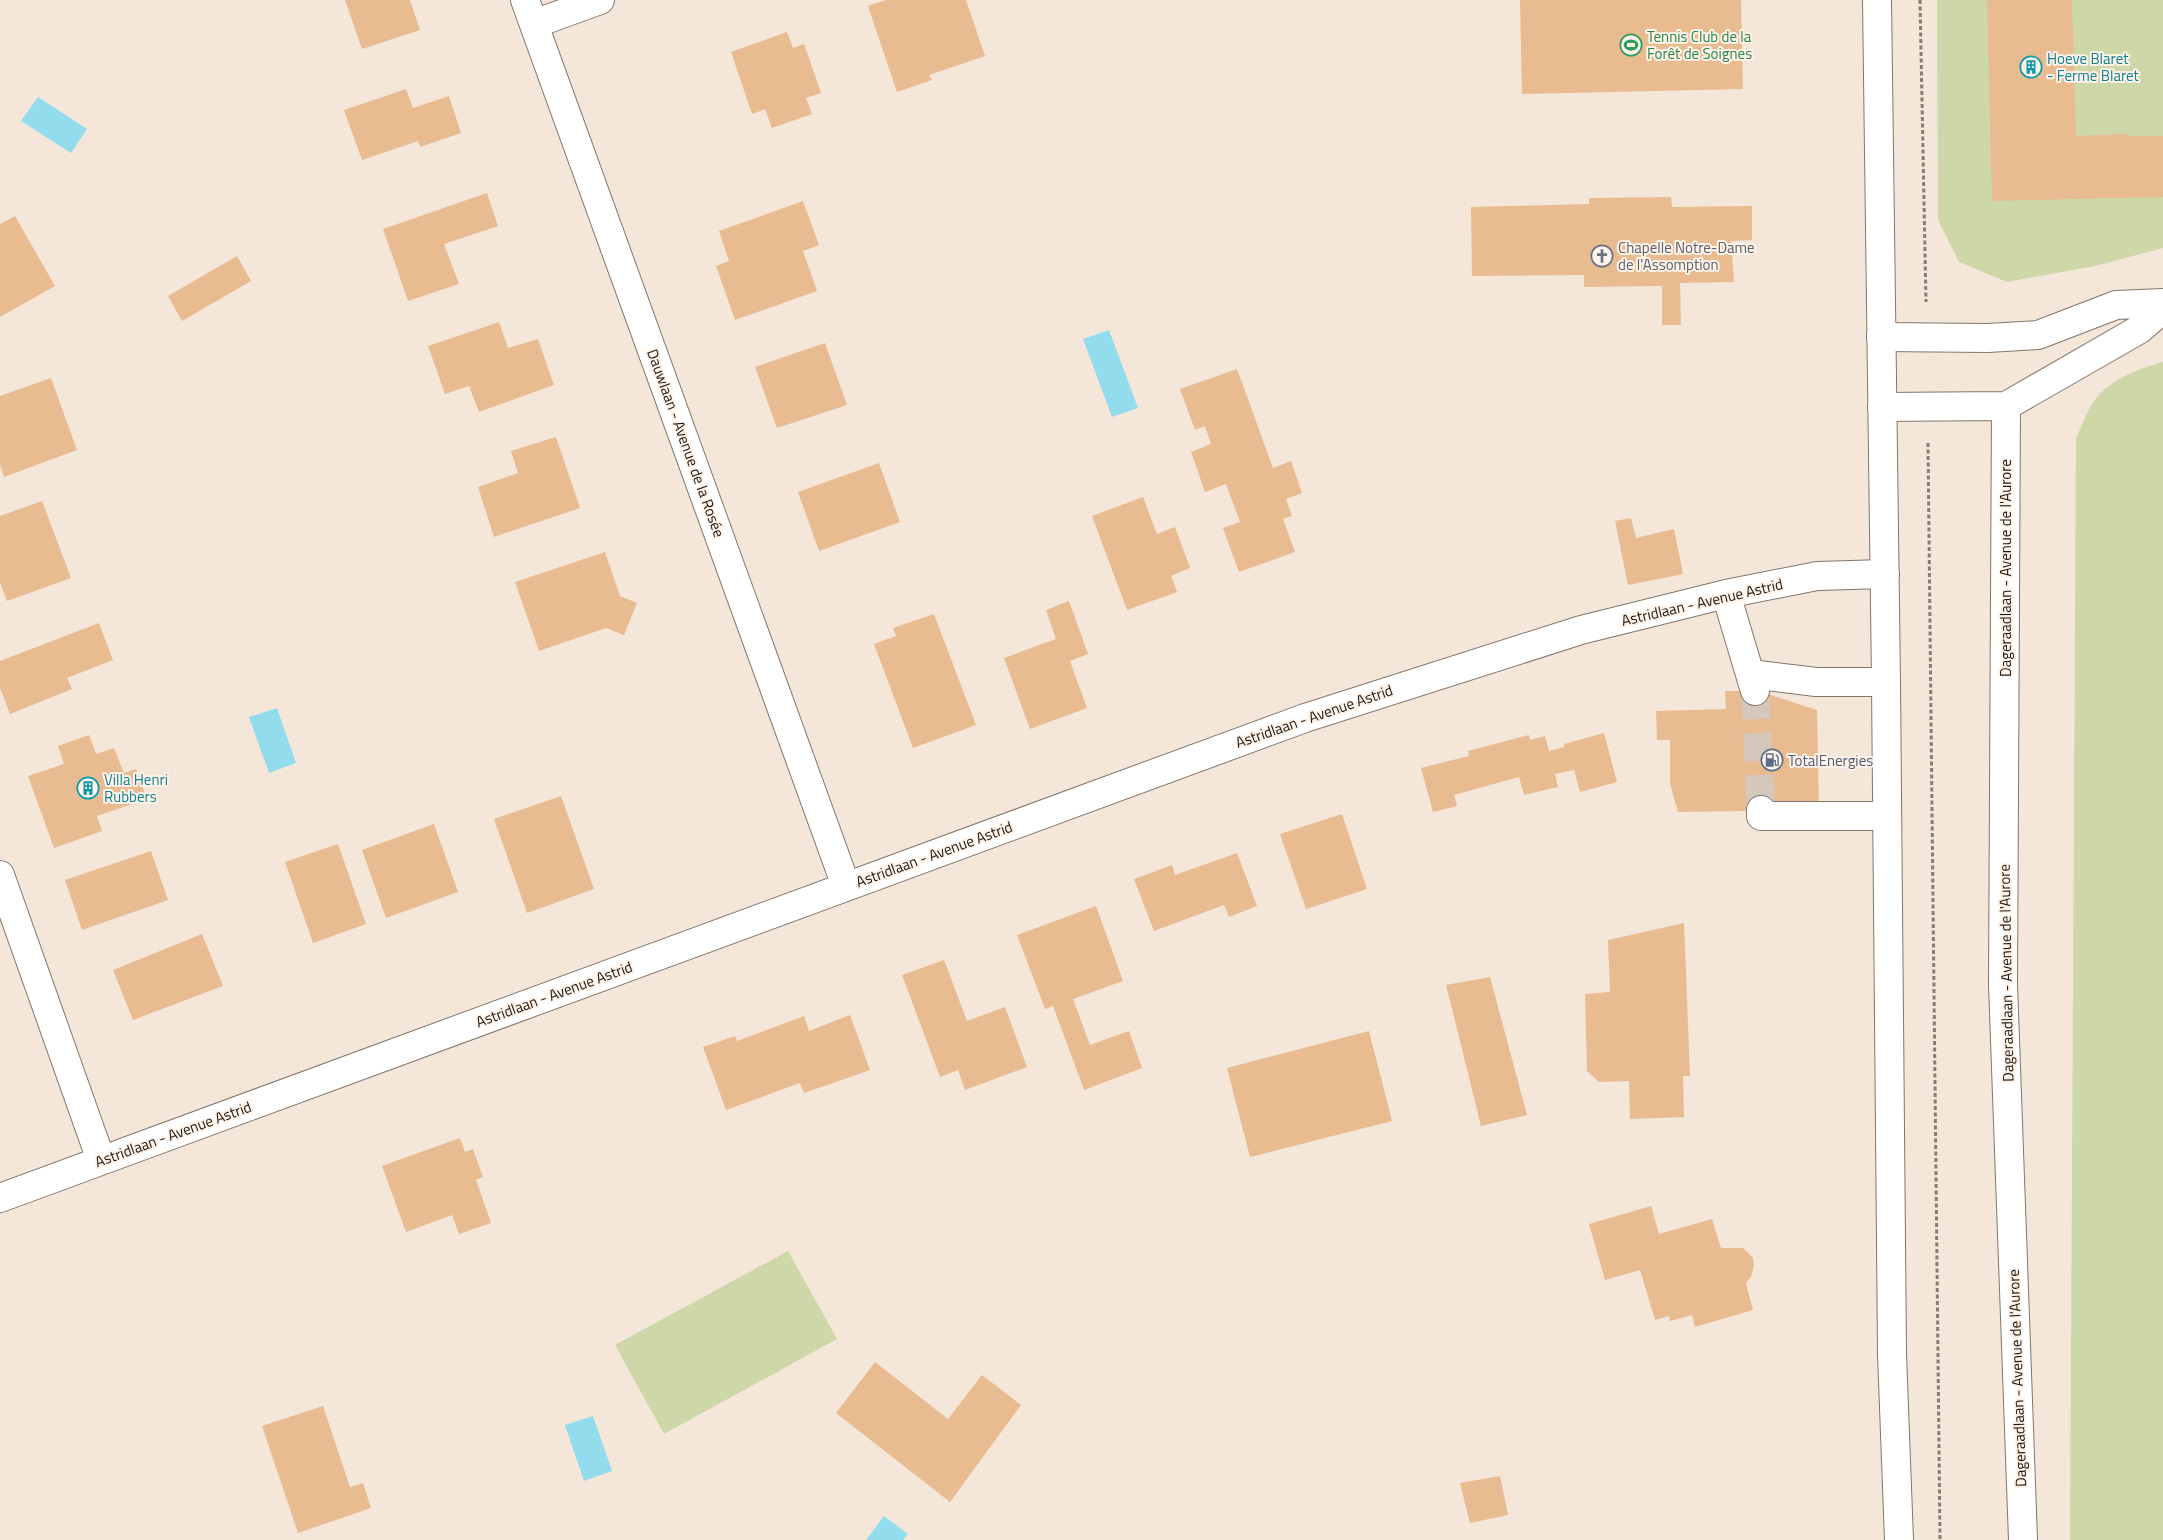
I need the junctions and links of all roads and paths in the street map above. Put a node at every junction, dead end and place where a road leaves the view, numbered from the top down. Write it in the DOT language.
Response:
graph roads {
  1 [pos="600,0"];
  2 [pos="1877,0"];
  3 [pos="1920,0"];
  4 [pos="530,12"];
  5 [pos="2163,303"];
  6 [pos="2163,309"];
  7 [pos="1927,336"];
  8 [pos="1882,337"];
  9 [pos="2006,406"];
  10 [pos="1882,407"];
  11 [pos="1928,407"];
  12 [pos="1885,574"];
  13 [pos="1726,594"];
  14 [pos="1886,682"];
  15 [pos="1761,810"];
  16 [pos="1886,816"];
  17 [pos="0,875"];
  18 [pos="846,886"];
  19 [pos="101,1160"];
  20 [pos="0,1198"];
  21 [pos="1899,1540"];
  22 [pos="1940,1540"];
  23 [pos="2023,1540"];
  1 -- 4 [label="street"];
  2 -- 8 [label="street"];
  3 -- 7 [label="path"];
  4 -- 18 [label="street, Dauwlaan - Avenue de la Rosée"];
  5 -- 7 [label="street"];
  6 -- 9 [label="street"];
  7 -- 8 [label="street"];
  8 -- 10 [label="street"];
  9 -- 11 [label="street"];
  9 -- 23 [label="street, Dageraadlaan - Avenue de l'Aurore"];
  10 -- 11 [label="street"];
  10 -- 12 [label="street"];
  11 -- 22 [label="path"];
  12 -- 13 [label="street, Astridlaan - Avenue Astrid"];
  12 -- 14 [label="street"];
  13 -- 14 [label="street"];
  13 -- 18 [label="street, Astridlaan - Avenue Astrid"];
  14 -- 16 [label="street"];
  15 -- 16 [label="street"];
  16 -- 21 [label="street"];
  17 -- 19 [label="street"];
  18 -- 19 [label="street, Astridlaan - Avenue Astrid"];
  19 -- 20 [label="street, Astridlaan - Avenue Astrid"];
}
